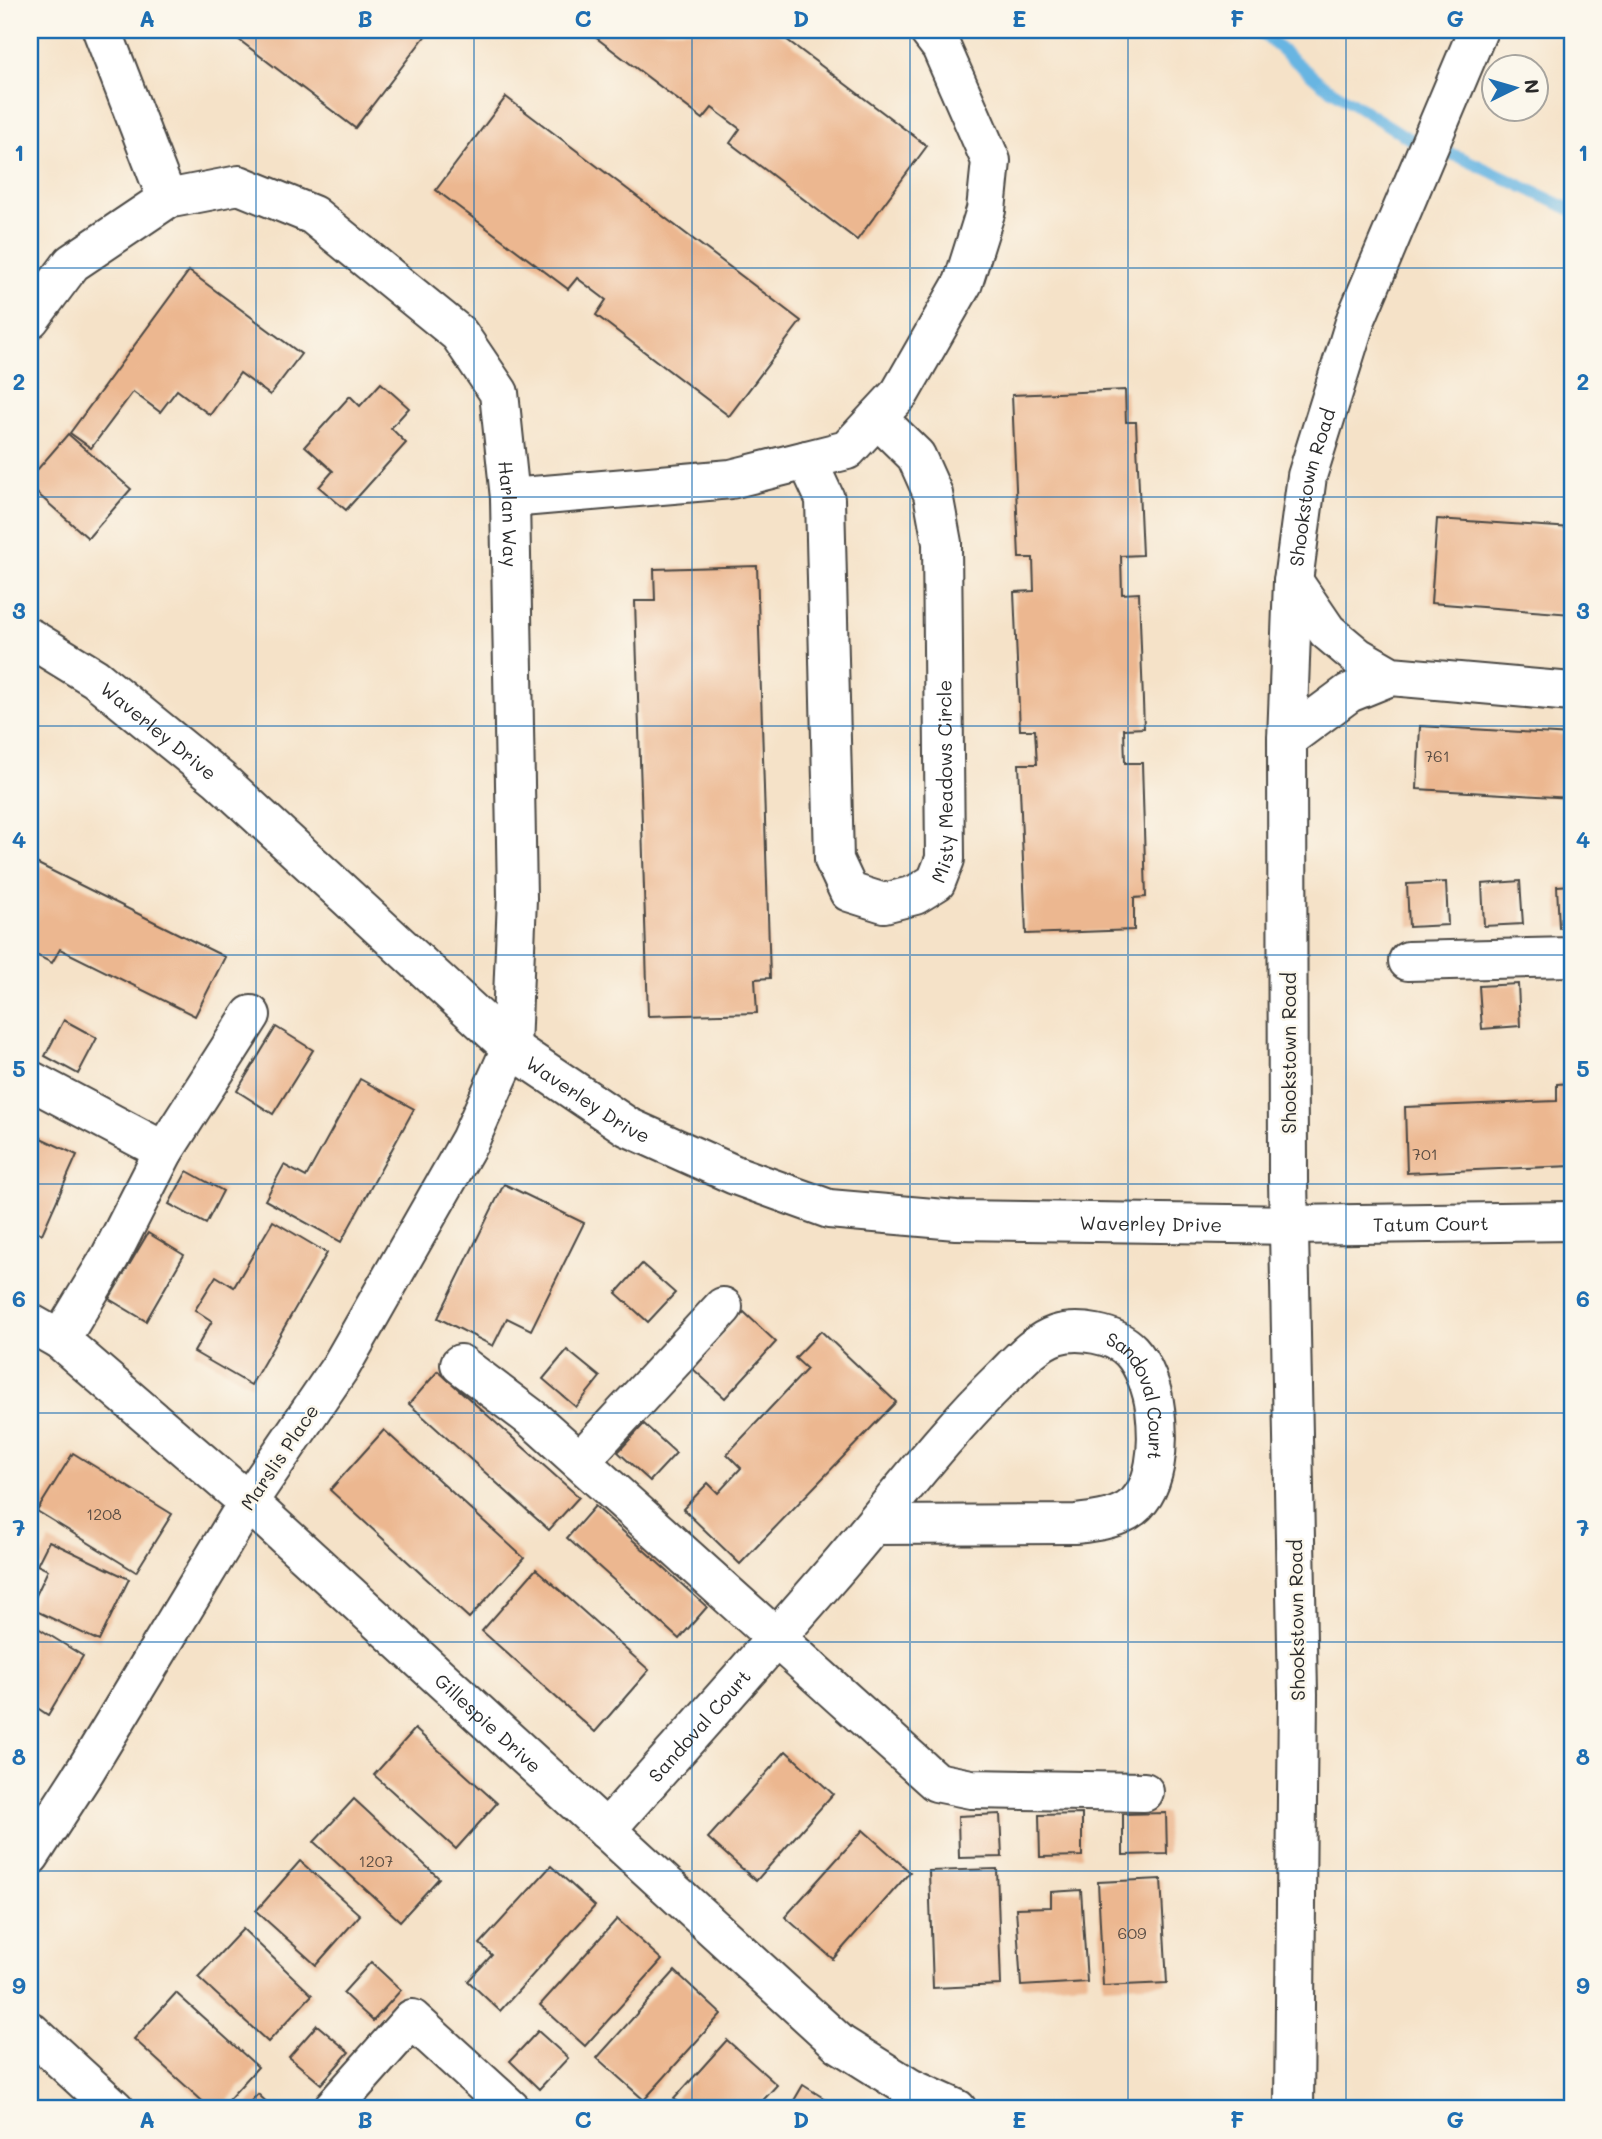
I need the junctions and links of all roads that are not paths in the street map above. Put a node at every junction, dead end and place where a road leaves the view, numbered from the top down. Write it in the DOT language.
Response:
graph roads {
  1 [pos="102,30"];
  2 [pos="928,30"];
  3 [pos="1478,30"];
  4 [pos="167,199"];
  5 [pos="30,319"];
  6 [pos="877,418"];
  7 [pos="807,460"];
  8 [pos="510,498"];
  9 [pos="1293,581"];
  10 [pos="30,638"];
  11 [pos="1391,676"];
  12 [pos="1572,692"];
  13 [pos="1287,739"];
  14 [pos="1572,957"];
  15 [pos="1408,961"];
  16 [pos="251,1015"];
  17 [pos="511,1048"];
  18 [pos="30,1080"];
  19 [pos="164,1151"];
  20 [pos="1572,1221"];
  21 [pos="1289,1225"];
  22 [pos="723,1307"];
  23 [pos="45,1332"];
  24 [pos="460,1364"];
  25 [pos="580,1461"];
  26 [pos="248,1502"];
  27 [pos="873,1525"];
  28 [pos="776,1638"];
  29 [pos="1144,1792"];
  30 [pos="607,1830"];
  31 [pos="30,1856"];
  32 [pos="30,2031"];
  33 [pos="115,2109"];
  34 [pos="332,2109"];
  35 [pos="510,2109"];
  36 [pos="957,2109"];
  37 [pos="1294,2109"];
  1 -- 4 [label="street"];
  2 -- 6 [label="street"];
  3 -- 9 [label="street, Shookstown Road"];
  4 -- 5 [label="street, Harlan Way"];
  4 -- 8 [label="street, Harlan Way"];
  6 -- 7 [label="street"];
  6 -- 7 [label="street, Misty Meadows Circle"];
  7 -- 8 [label="street"];
  8 -- 17 [label="street, Harlan Way"];
  9 -- 11 [label="street"];
  9 -- 13 [label="street, Shookstown Road"];
  10 -- 17 [label="street, Waverley Drive"];
  11 -- 12 [label="street"];
  11 -- 13 [label="street"];
  13 -- 21 [label="street, Shookstown Road"];
  14 -- 15 [label="street"];
  16 -- 19 [label="street"];
  17 -- 21 [label="street, Waverley Drive"];
  17 -- 26 [label="street, Marslis Place"];
  18 -- 19 [label="street"];
  19 -- 23 [label="street"];
  20 -- 21 [label="street, Tatum Court"];
  21 -- 37 [label="street, Shookstown Road"];
  22 -- 25 [label="street"];
  23 -- 26 [label="street, Gillespie Drive"];
  24 -- 25 [label="street"];
  25 -- 28 [label="street"];
  26 -- 30 [label="street, Gillespie Drive"];
  26 -- 31 [label="street, Marslis Place"];
  27 -- 27 [label="street, Sandoval Court"];
  27 -- 28 [label="street, Sandoval Court"];
  28 -- 29 [label="street"];
  28 -- 30 [label="street, Sandoval Court"];
  30 -- 36 [label="street, Gillespie Drive"];
  32 -- 33 [label="street"];
  34 -- 35 [label="street"];
}
